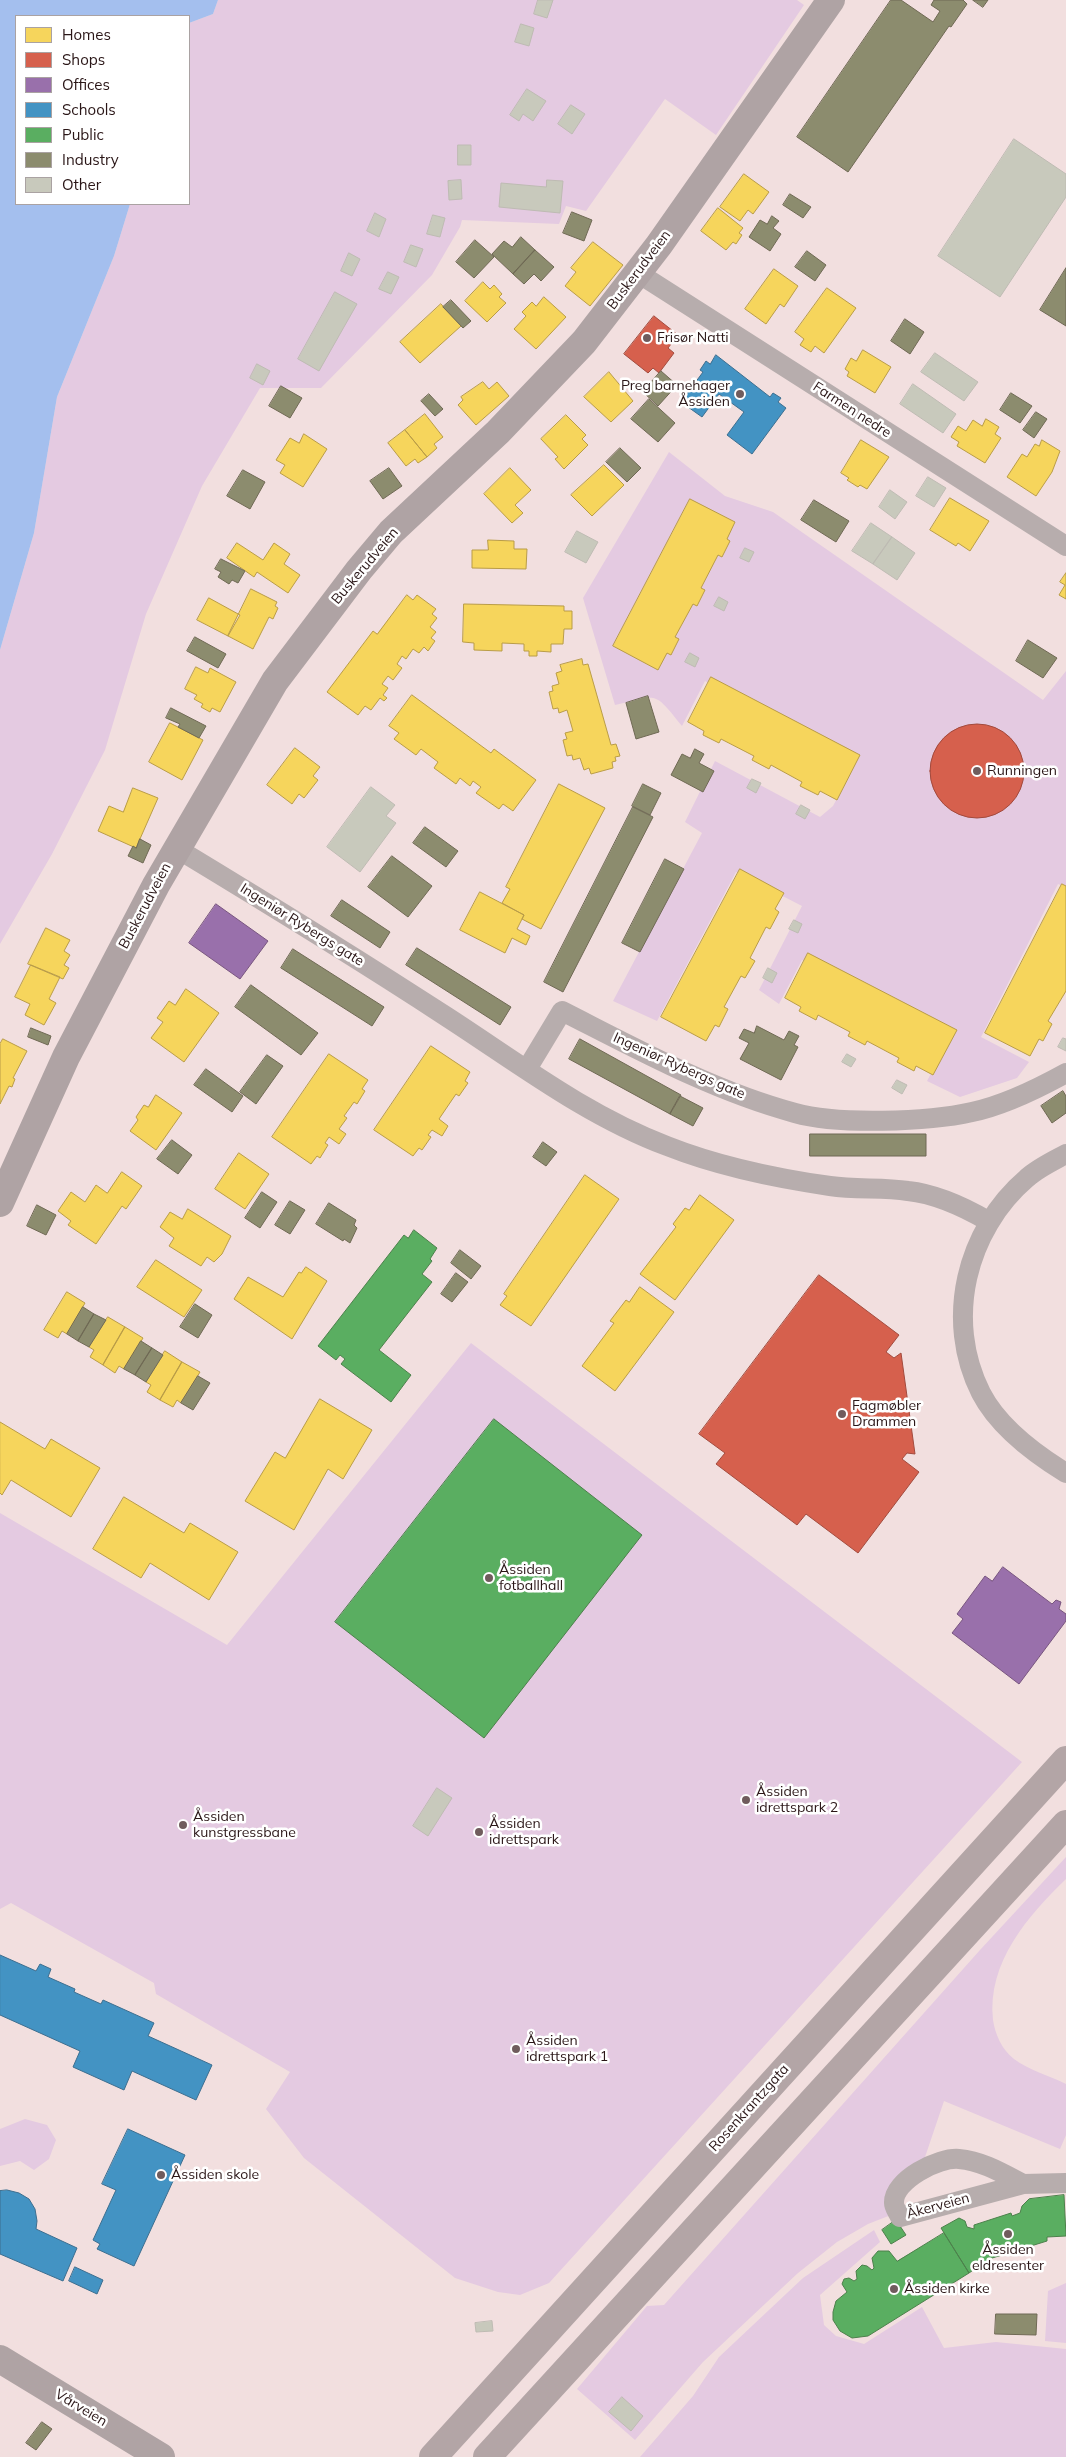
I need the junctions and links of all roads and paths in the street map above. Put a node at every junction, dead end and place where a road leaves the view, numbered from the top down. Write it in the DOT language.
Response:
graph roads {
  1 [pos="831,0"];
  2 [pos="638,273"];
  3 [pos="1066,546"];
  4 [pos="176,848"];
  5 [pos="528,1069"];
  6 [pos="1066,1072"];
  7 [pos="1066,1154"];
  8 [pos="0,1203"];
  9 [pos="988,1221"];
  10 [pos="1048,1462"];
  11 [pos="1066,1473"];
  12 [pos="1066,1487"];
  13 [pos="1066,1760"];
  14 [pos="1066,1824"];
  15 [pos="1066,2183"];
  16 [pos="1023,2184"];
  17 [pos="0,2359"];
  18 [pos="161,2457"];
  19 [pos="433,2457"];
  20 [pos="487,2457"];
  1 -- 2 [label="main road, Buskerudveien"];
  2 -- 3 [label="street, Farmen nedre"];
  2 -- 4 [label="main road, Buskerudveien"];
  4 -- 5 [label="street, Ingeniør Rybergs gate"];
  4 -- 8 [label="main road, Buskerudveien"];
  5 -- 6 [label="street, Ingeniør Rybergs gate"];
  5 -- 9 [label="street, Ingeniør Rybergs gate"];
  7 -- 9 [label="street"];
  9 -- 10 [label="street"];
  10 -- 11 [label="street"];
  10 -- 12 [label="street"];
  13 -- 19 [label="main road, Rosenkrantzgata"];
  14 -- 20 [label="main road"];
  15 -- 16 [label="street, Åkerveien"];
  16 -- 16 [label="street, Åkerveien"];
  17 -- 18 [label="main road, Vårveien"];
}
